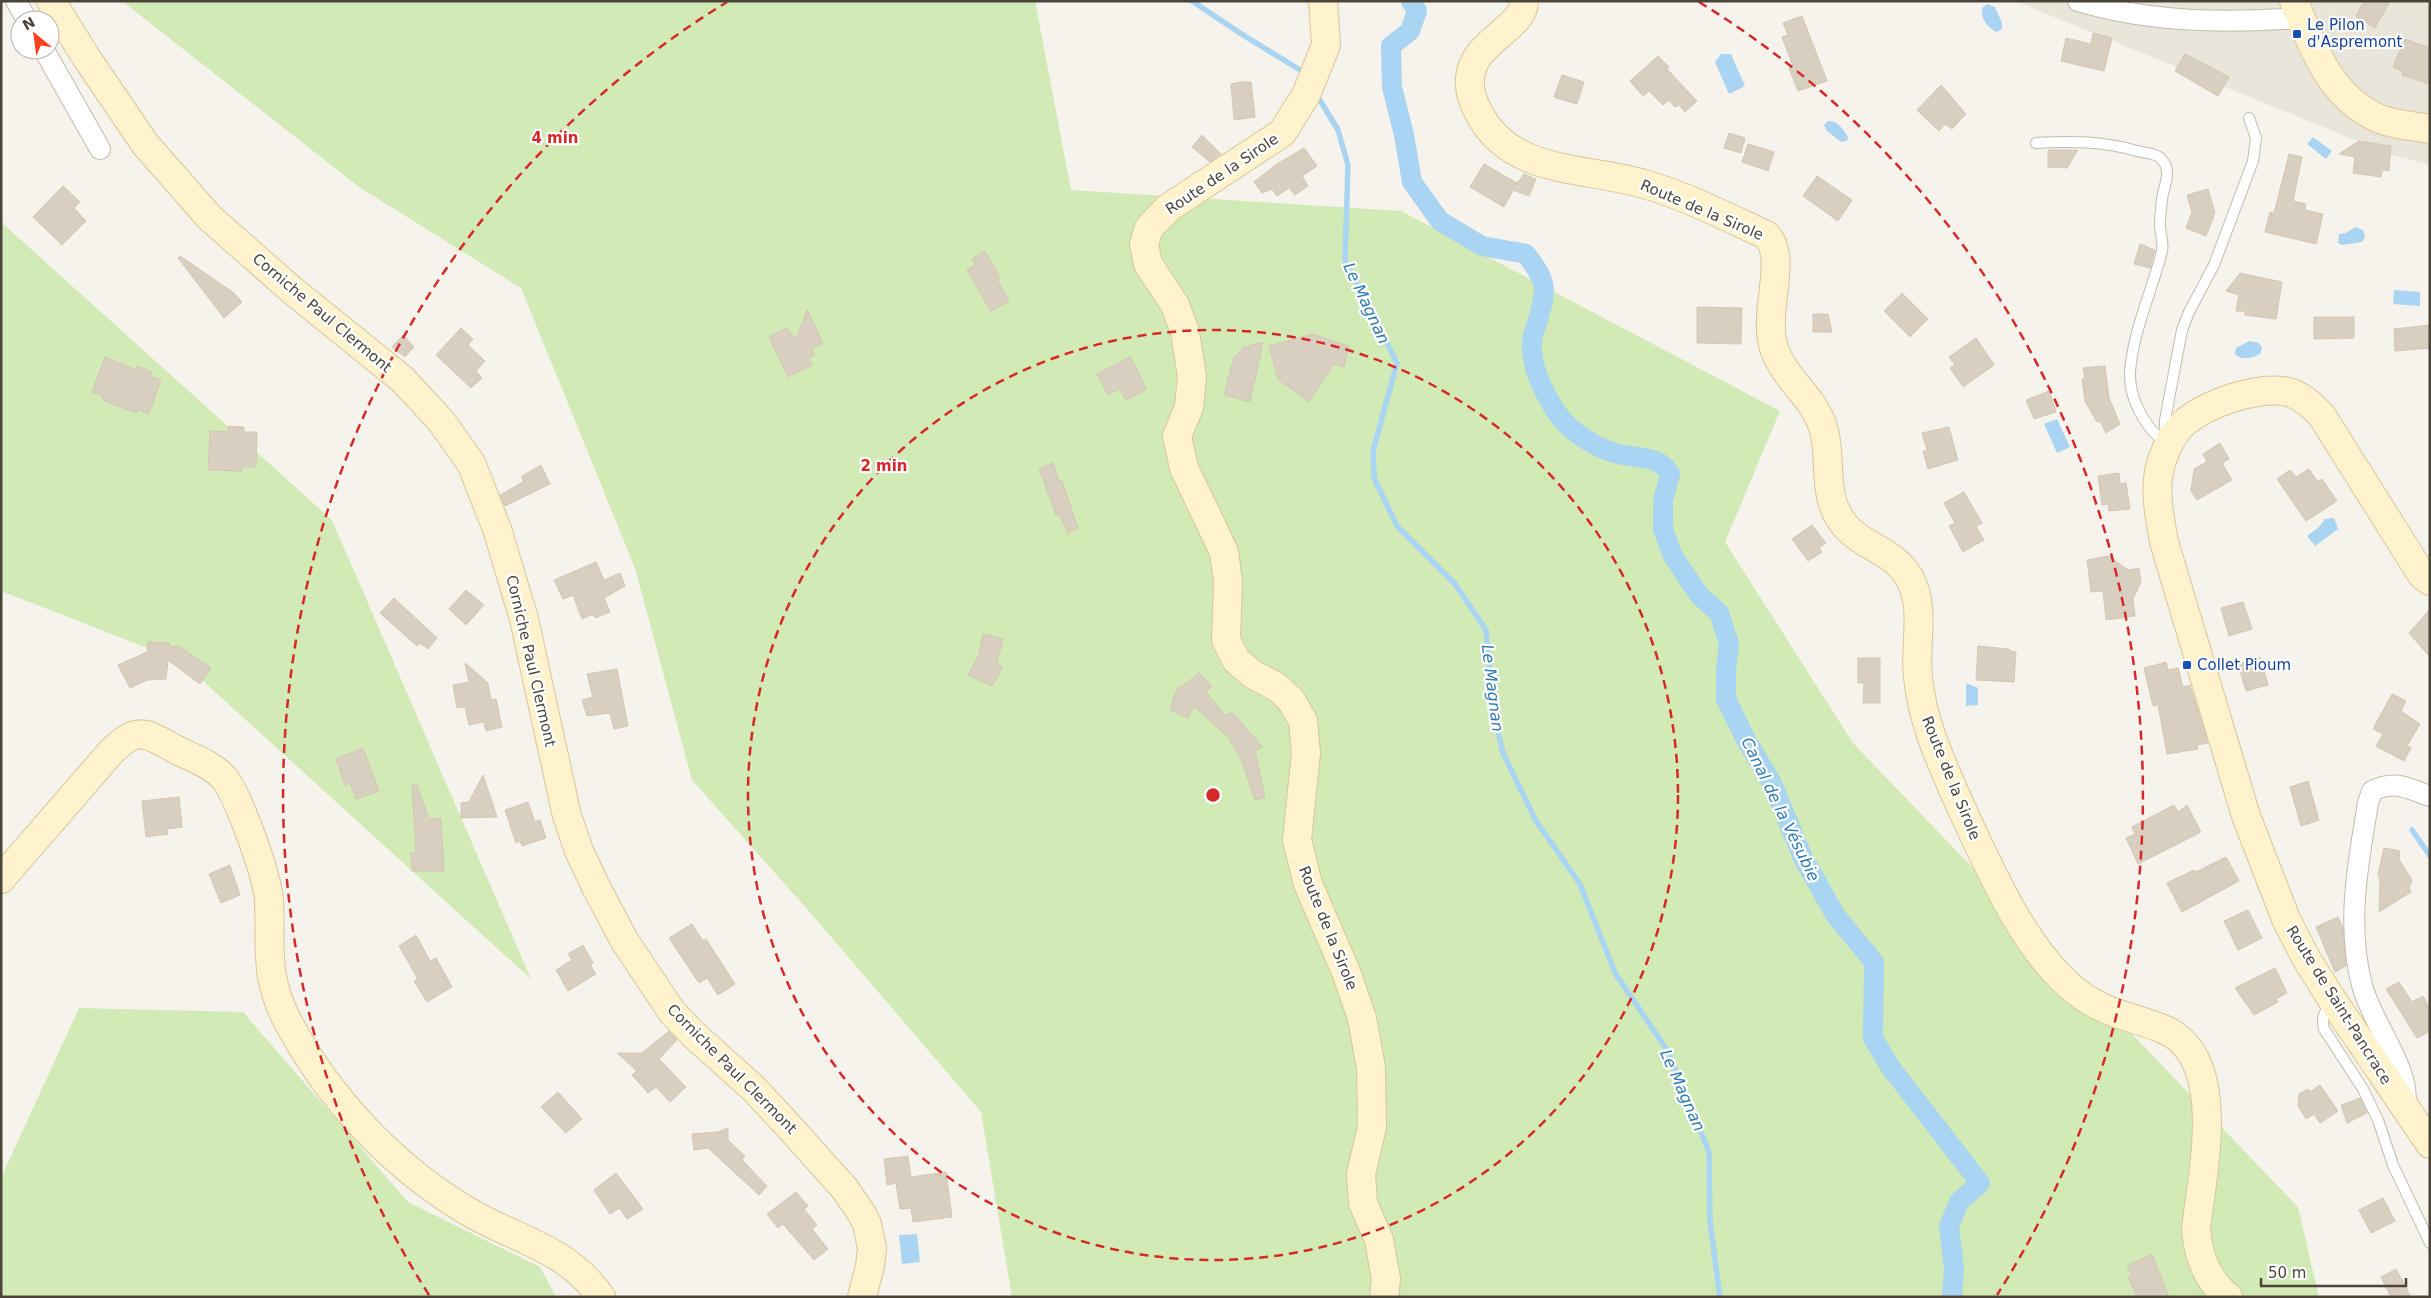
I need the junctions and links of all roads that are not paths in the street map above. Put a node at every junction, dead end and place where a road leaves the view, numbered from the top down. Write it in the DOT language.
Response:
graph roads {
  1 [pos="51,1"];
  2 [pos="1322,1"];
  3 [pos="1524,1"];
  4 [pos="2078,1"];
  5 [pos="2298,10"];
  6 [pos="50,60"];
  7 [pos="2249,118"];
  8 [pos="2430,129"];
  9 [pos="2036,143"];
  10 [pos="100,149"];
  11 [pos="2171,441"];
  12 [pos="2430,581"];
  13 [pos="2430,796"];
  14 [pos="1,879"];
  15 [pos="2333,1001"];
  16 [pos="2404,1107"];
  17 [pos="2430,1144"];
  18 [pos="2430,1243"];
  19 [pos="601,1297"];
  20 [pos="862,1297"];
  21 [pos="1384,1297"];
  22 [pos="2228,1297"];
  1 -- 20 [label="street, Corniche Paul Clermont"];
  2 -- 21 [label="street, Route de la Sirole"];
  3 -- 22 [label="street, Route de la Sirole"];
  4 -- 5 [label="street"];
  5 -- 8 [label="street"];
  6 -- 10 [label="street"];
  7 -- 11 [label="lane"];
  9 -- 11 [label="lane"];
  11 -- 12 [label="street, Route de Saint-Pancrace"];
  11 -- 15 [label="street, Route de Saint-Pancrace"];
  13 -- 16 [label="street"];
  14 -- 19 [label="street"];
  15 -- 16 [label="street, Route de Saint-Pancrace"];
  15 -- 18 [label="lane"];
  16 -- 17 [label="street, Route de Saint-Pancrace"];
}
